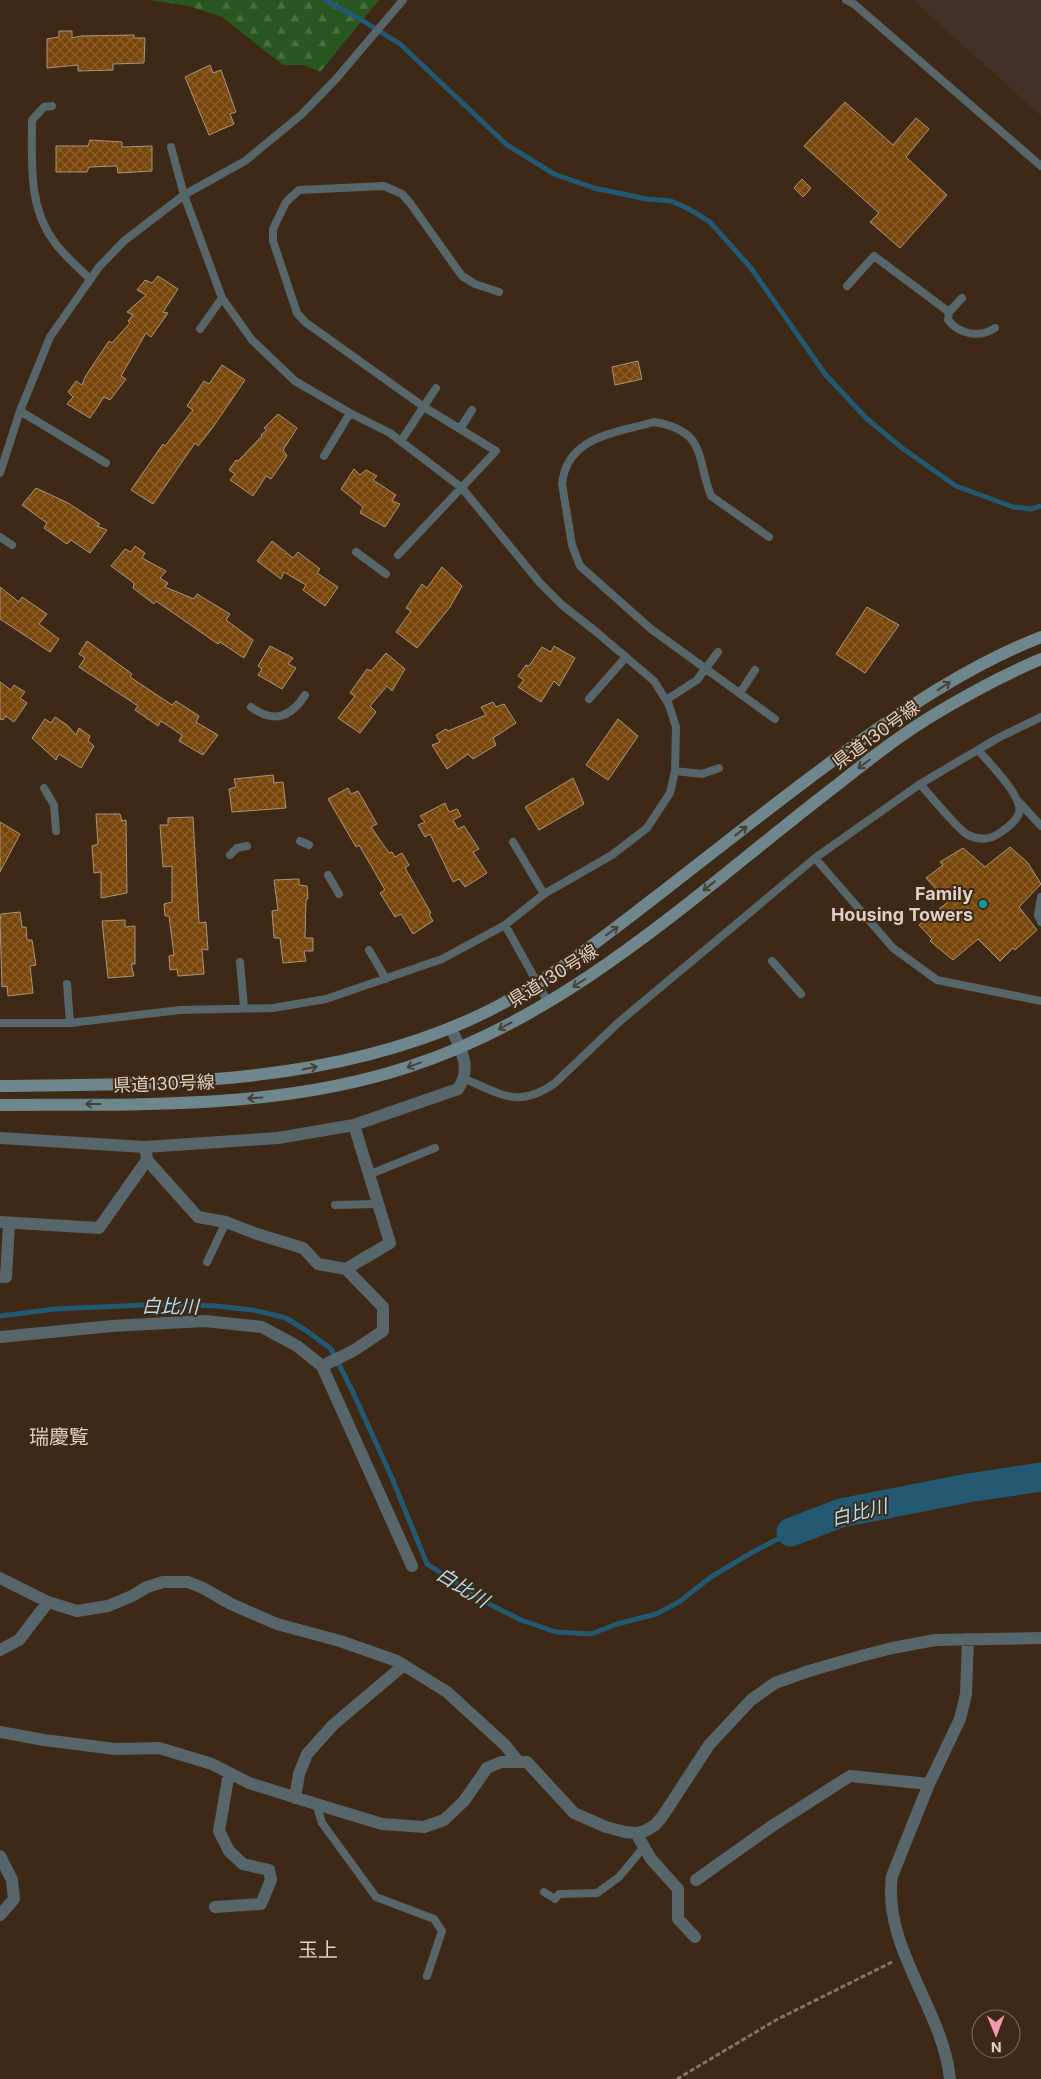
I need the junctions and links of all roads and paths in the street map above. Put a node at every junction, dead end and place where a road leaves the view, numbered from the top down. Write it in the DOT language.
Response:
graph roads {
  1 [pos="402,0"];
  2 [pos="846,0"];
  3 [pos="52,106"];
  4 [pos="171,147"];
  5 [pos="1041,166"];
  6 [pos="184,195"];
  7 [pos="90,279"];
  8 [pos="847,286"];
  9 [pos="499,292"];
  10 [pos="222,298"];
  11 [pos="962,298"];
  12 [pos="949,312"];
  13 [pos="995,328"];
  14 [pos="200,329"];
  15 [pos="436,388"];
  16 [pos="424,407"];
  17 [pos="472,410"];
  18 [pos="20,411"];
  19 [pos="350,413"];
  20 [pos="460,429"];
  21 [pos="401,442"];
  22 [pos="324,456"];
  23 [pos="106,463"];
  24 [pos="0,473"];
  25 [pos="462,488"];
  26 [pos="0,537"];
  27 [pos="769,537"];
  28 [pos="12,545"];
  29 [pos="356,552"];
  30 [pos="398,554"];
  31 [pos="386,574"];
  32 [pos="1041,637"];
  33 [pos="718,652"];
  34 [pos="626,657"];
  35 [pos="1041,659"];
  36 [pos="706,668"];
  37 [pos="755,670"];
  38 [pos="740,693"];
  39 [pos="305,695"];
  40 [pos="590,699"];
  41 [pos="666,700"];
  42 [pos="251,708"];
  43 [pos="1041,717"];
  44 [pos="775,719"];
  45 [pos="978,750"];
  46 [pos="719,768"];
  47 [pos="675,771"];
  48 [pos="920,784"];
  49 [pos="44,788"];
  50 [pos="1019,802"];
  51 [pos="1041,826"];
  52 [pos="56,831"];
  53 [pos="300,841"];
  54 [pos="513,842"];
  55 [pos="309,845"];
  56 [pos="247,846"];
  57 [pos="230,854"];
  58 [pos="815,858"];
  59 [pos="328,875"];
  60 [pos="339,894"];
  61 [pos="544,894"];
  62 [pos="1041,897"];
  63 [pos="1041,922"];
  64 [pos="505,925"];
  65 [pos="370,950"];
  66 [pos="772,961"];
  67 [pos="240,962"];
  68 [pos="386,979"];
  69 [pos="536,983"];
  70 [pos="67,984"];
  71 [pos="801,994"];
  72 [pos="1041,1001"];
  73 [pos="548,1002"];
  74 [pos="244,1008"];
  75 [pos="0,1023"];
  76 [pos="70,1023"];
  77 [pos="451,1028"];
  78 [pos="460,1048"];
  79 [pos="465,1079"];
  80 [pos="0,1086"];
  81 [pos="0,1104"];
  82 [pos="354,1125"];
  83 [pos="0,1138"];
  84 [pos="435,1148"];
  85 [pos="146,1154"];
  86 [pos="368,1175"];
  87 [pos="378,1204"];
  88 [pos="335,1205"];
  89 [pos="5,1222"];
  90 [pos="226,1222"];
  91 [pos="207,1262"];
  92 [pos="346,1269"];
  93 [pos="0,1276"];
  94 [pos="0,1337"];
  95 [pos="324,1365"];
  96 [pos="412,1566"];
  97 [pos="0,1578"];
  98 [pos="48,1602"];
  99 [pos="1041,1638"];
  100 [pos="968,1639"];
  101 [pos="0,1650"];
  102 [pos="404,1666"];
  103 [pos="0,1732"];
  104 [pos="517,1760"];
  105 [pos="229,1773"];
  106 [pos="929,1784"];
  107 [pos="295,1798"];
  108 [pos="316,1804"];
  109 [pos="636,1833"];
  110 [pos="644,1847"];
  111 [pos="0,1856"];
  112 [pos="696,1880"];
  113 [pos="544,1892"];
  114 [pos="215,1907"];
  115 [pos="0,1915"];
  116 [pos="695,1937"];
  117 [pos="906,1954"];
  118 [pos="427,1976"];
  119 [pos="677,2079"];
  120 [pos="950,2079"];
  1 -- 6 [label="lane"];
  2 -- 5 [label="lane"];
  3 -- 7 [label="lane"];
  4 -- 6 [label="lane"];
  6 -- 7 [label="lane"];
  6 -- 10 [label="lane"];
  7 -- 18 [label="lane"];
  8 -- 12 [label="lane"];
  9 -- 16 [label="lane"];
  10 -- 14 [label="lane"];
  10 -- 19 [label="lane"];
  11 -- 12 [label="lane"];
  12 -- 13 [label="lane"];
  15 -- 16 [label="lane"];
  16 -- 20 [label="lane"];
  16 -- 21 [label="lane"];
  17 -- 20 [label="lane"];
  18 -- 23 [label="lane"];
  18 -- 24 [label="lane"];
  19 -- 21 [label="lane"];
  19 -- 22 [label="lane"];
  20 -- 25 [label="lane"];
  21 -- 25 [label="lane"];
  25 -- 30 [label="lane"];
  25 -- 34 [label="lane"];
  26 -- 28 [label="lane"];
  27 -- 36 [label="lane"];
  29 -- 31 [label="lane"];
  69 -- 32 [label="main road, 県道130号線, one-way"];
  33 -- 36 [label="lane"];
  34 -- 40 [label="lane"];
  34 -- 41 [label="lane"];
  35 -- 73 [label="main road, 県道130号線, one-way"];
  36 -- 38 [label="lane"];
  36 -- 41 [label="lane"];
  37 -- 38 [label="lane"];
  38 -- 44 [label="lane"];
  39 -- 42 [label="lane"];
  41 -- 47 [label="lane"];
  43 -- 45 [label="lane"];
  45 -- 48 [label="lane"];
  45 -- 50 [label="lane"];
  46 -- 47 [label="lane"];
  47 -- 61 [label="lane"];
  48 -- 50 [label="lane"];
  48 -- 58 [label="lane"];
  49 -- 52 [label="lane"];
  50 -- 51 [label="lane"];
  53 -- 55 [label="lane"];
  54 -- 61 [label="lane"];
  56 -- 57 [label="lane"];
  58 -- 72 [label="lane"];
  58 -- 79 [label="lane"];
  59 -- 60 [label="lane"];
  61 -- 64 [label="lane"];
  62 -- 63 [label="lane"];
  64 -- 68 [label="lane"];
  64 -- 69 [label="lane"];
  65 -- 68 [label="lane"];
  66 -- 71 [label="lane"];
  67 -- 74 [label="lane"];
  68 -- 74 [label="lane"];
  69 -- 73 [label="lane"];
  69 -- 77 [label="main road, 県道130号線"];
  70 -- 76 [label="lane"];
  73 -- 78 [label="main road, 県道130号線, one-way"];
  74 -- 76 [label="lane"];
  75 -- 76 [label="lane"];
  77 -- 78 [label="street"];
  80 -- 77 [label="main road, 県道130号線, one-way"];
  78 -- 79 [label="street"];
  78 -- 81 [label="main road, 県道130号線, one-way"];
  79 -- 82 [label="street"];
  82 -- 85 [label="street"];
  82 -- 86 [label="street"];
  83 -- 85 [label="street"];
  84 -- 86 [label="lane"];
  85 -- 89 [label="street"];
  85 -- 90 [label="street"];
  86 -- 87 [label="street"];
  87 -- 88 [label="lane"];
  87 -- 92 [label="street"];
  89 -- 93 [label="street"];
  90 -- 91 [label="lane"];
  90 -- 92 [label="street"];
  92 -- 95 [label="street"];
  94 -- 95 [label="street"];
  95 -- 96 [label="street"];
  97 -- 98 [label="street"];
  98 -- 101 [label="street"];
  98 -- 102 [label="street"];
  99 -- 100 [label="street"];
  100 -- 106 [label="street"];
  100 -- 109 [label="street"];
  102 -- 104 [label="street"];
  102 -- 107 [label="street"];
  103 -- 105 [label="street"];
  104 -- 108 [label="street"];
  104 -- 109 [label="street"];
  105 -- 107 [label="street"];
  105 -- 114 [label="street"];
  106 -- 112 [label="street"];
  106 -- 117 [label="street"];
  107 -- 108 [label="street"];
  108 -- 118 [label="lane"];
  109 -- 110 [label="street"];
  110 -- 113 [label="lane"];
  110 -- 116 [label="street"];
  111 -- 115 [label="street"];
  117 -- 119 [label="path"];
  117 -- 120 [label="street"];
}
